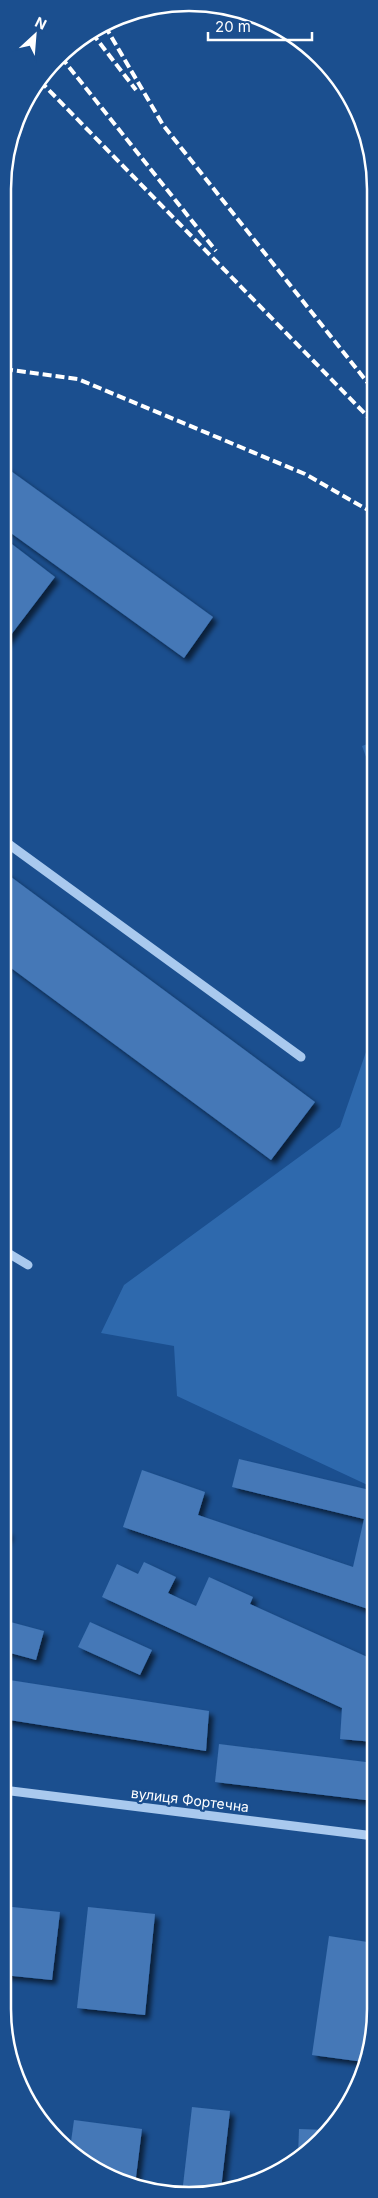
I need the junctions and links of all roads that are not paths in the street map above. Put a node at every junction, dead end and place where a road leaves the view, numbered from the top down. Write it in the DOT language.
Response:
graph roads {
  1 [pos="11,845"];
  2 [pos="302,1057"];
  3 [pos="11,1255"];
  4 [pos="28,1265"];
  5 [pos="11,1791"];
  6 [pos="367,1835"];
  1 -- 2 [label="street"];
  3 -- 4 [label="street"];
  5 -- 6 [label="street, вулиця Фортечна"];
}
